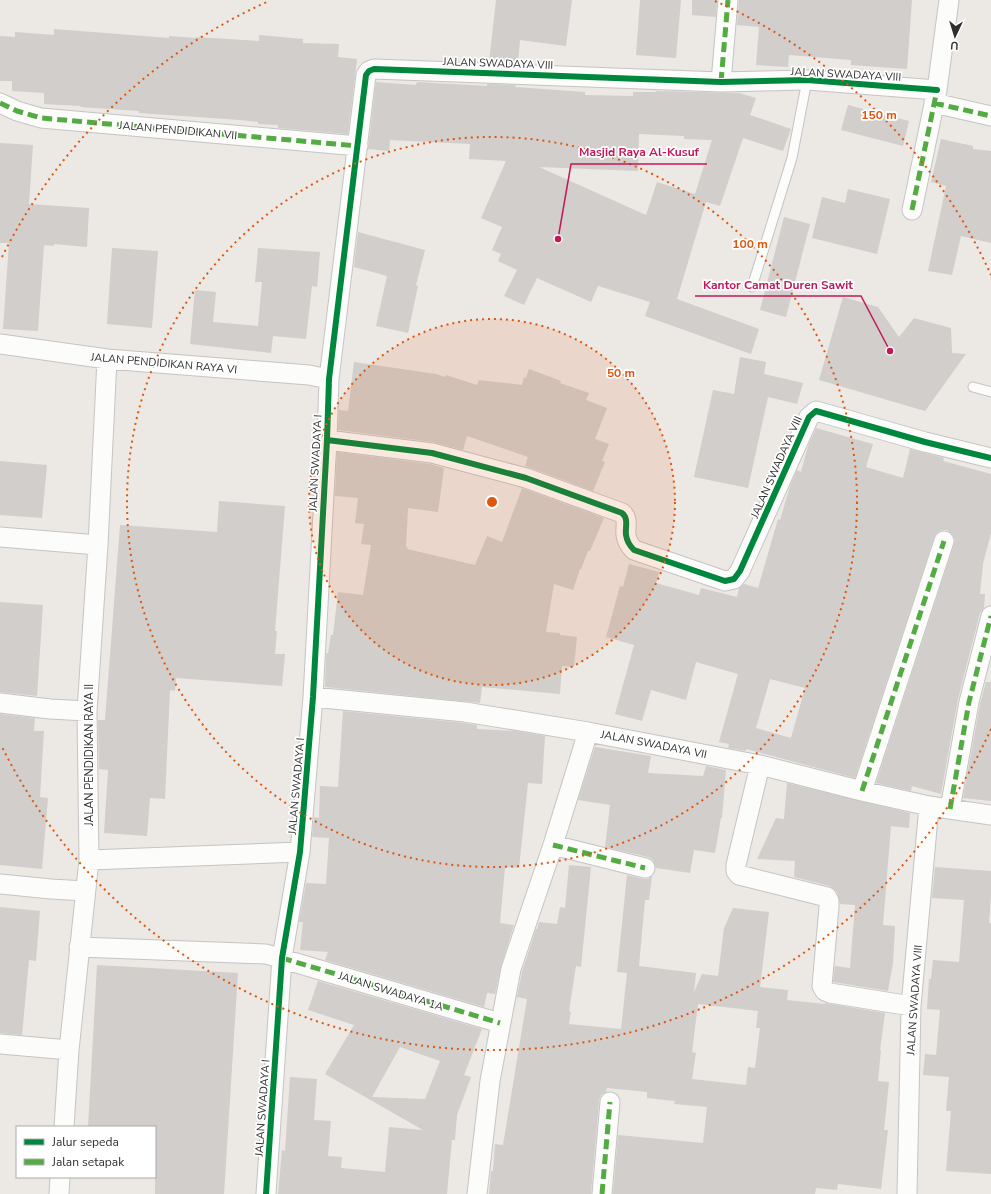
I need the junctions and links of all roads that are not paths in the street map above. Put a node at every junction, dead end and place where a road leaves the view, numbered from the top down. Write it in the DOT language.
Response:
graph roads {
  1 [pos="728,0"];
  2 [pos="949,0"];
  3 [pos="807,80"];
  4 [pos="721,82"];
  5 [pos="935,96"];
  6 [pos="0,103"];
  7 [pos="991,116"];
  8 [pos="358,146"];
  9 [pos="912,210"];
  10 [pos="752,287"];
  11 [pos="0,344"];
  12 [pos="107,358"];
  13 [pos="329,379"];
  14 [pos="973,388"];
  15 [pos="991,392"];
  16 [pos="327,440"];
  17 [pos="991,458"];
  18 [pos="0,537"];
  19 [pos="944,541"];
  20 [pos="98,545"];
  21 [pos="991,616"];
  22 [pos="313,697"];
  23 [pos="0,703"];
  24 [pos="87,711"];
  25 [pos="588,732"];
  26 [pos="760,765"];
  27 [pos="862,791"];
  28 [pos="929,806"];
  29 [pos="950,809"];
  30 [pos="991,815"];
  31 [pos="553,844"];
  32 [pos="300,852"];
  33 [pos="89,860"];
  34 [pos="645,868"];
  35 [pos="0,884"];
  36 [pos="85,891"];
  37 [pos="79,948"];
  38 [pos="282,958"];
  39 [pos="911,1006"];
  40 [pos="500,1024"];
  41 [pos="0,1044"];
  42 [pos="69,1050"];
  43 [pos="610,1102"];
  44 [pos="64,1126"];
  45 [pos="60,1178"];
  46 [pos="59,1194"];
  47 [pos="266,1194"];
  48 [pos="477,1194"];
  49 [pos="602,1194"];
  50 [pos="907,1194"];
  1 -- 4 [label="street"];
  2 -- 5 [label="street"];
  3 -- 4 [label="street, JALAN SWADAYA VIII"];
  3 -- 5 [label="street, JALAN SWADAYA VIII"];
  3 -- 10 [label="lane"];
  4 -- 8 [label="street, JALAN SWADAYA VIII"];
  5 -- 7 [label="street, JALAN SWADAYA VIII"];
  5 -- 9 [label="street"];
  6 -- 8 [label="street, JALAN PENDIDIKAN VII"];
  8 -- 13 [label="street, JALAN SWADAYA VIII"];
  11 -- 12 [label="street, JALAN PENDIDIKAN RAYA VI"];
  12 -- 13 [label="street, JALAN PENDIDIKAN RAYA VI"];
  12 -- 20 [label="street, JALAN PENDIDIKAN RAYA II"];
  13 -- 16 [label="street, JALAN SWADAYA I"];
  14 -- 15 [label="lane"];
  16 -- 17 [label="street, JALAN SWADAYA VIII"];
  16 -- 22 [label="street, JALAN SWADAYA I"];
  18 -- 20 [label="street"];
  19 -- 27 [label="street"];
  20 -- 24 [label="street, JALAN PENDIDIKAN RAYA II"];
  21 -- 29 [label="street"];
  22 -- 25 [label="street, JALAN SWADAYA VII"];
  22 -- 32 [label="street, JALAN SWADAYA I"];
  23 -- 24 [label="street"];
  24 -- 33 [label="street, JALAN PENDIDIKAN RAYA II"];
  25 -- 26 [label="street, JALAN SWADAYA VII"];
  25 -- 31 [label="street"];
  26 -- 27 [label="street, JALAN SWADAYA VII"];
  26 -- 39 [label="street"];
  27 -- 28 [label="street, JALAN SWADAYA VII"];
  28 -- 29 [label="street, JALAN SWADAYA VII"];
  28 -- 39 [label="street, JALAN SWADAYA VIII"];
  29 -- 30 [label="street, JALAN SWADAYA VII"];
  31 -- 34 [label="street"];
  31 -- 40 [label="street"];
  32 -- 33 [label="street"];
  32 -- 38 [label="street, JALAN SWADAYA I"];
  33 -- 36 [label="street, JALAN PENDIDIKAN RAYA II"];
  35 -- 36 [label="street"];
  36 -- 37 [label="street, JALAN PENDIDIKAN RAYA II"];
  37 -- 38 [label="street, JALAN SWADAYA 1A"];
  37 -- 42 [label="street, JALAN PENDIDIKAN RAYA II"];
  38 -- 40 [label="street, JALAN SWADAYA 1A"];
  38 -- 47 [label="street, JALAN SWADAYA I"];
  39 -- 50 [label="street, JALAN SWADAYA VIII"];
  40 -- 48 [label="street"];
  41 -- 42 [label="street"];
  42 -- 44 [label="street, JALAN PENDIDIKAN RAYA II"];
  43 -- 49 [label="street"];
  45 -- 46 [label="street"];
}
